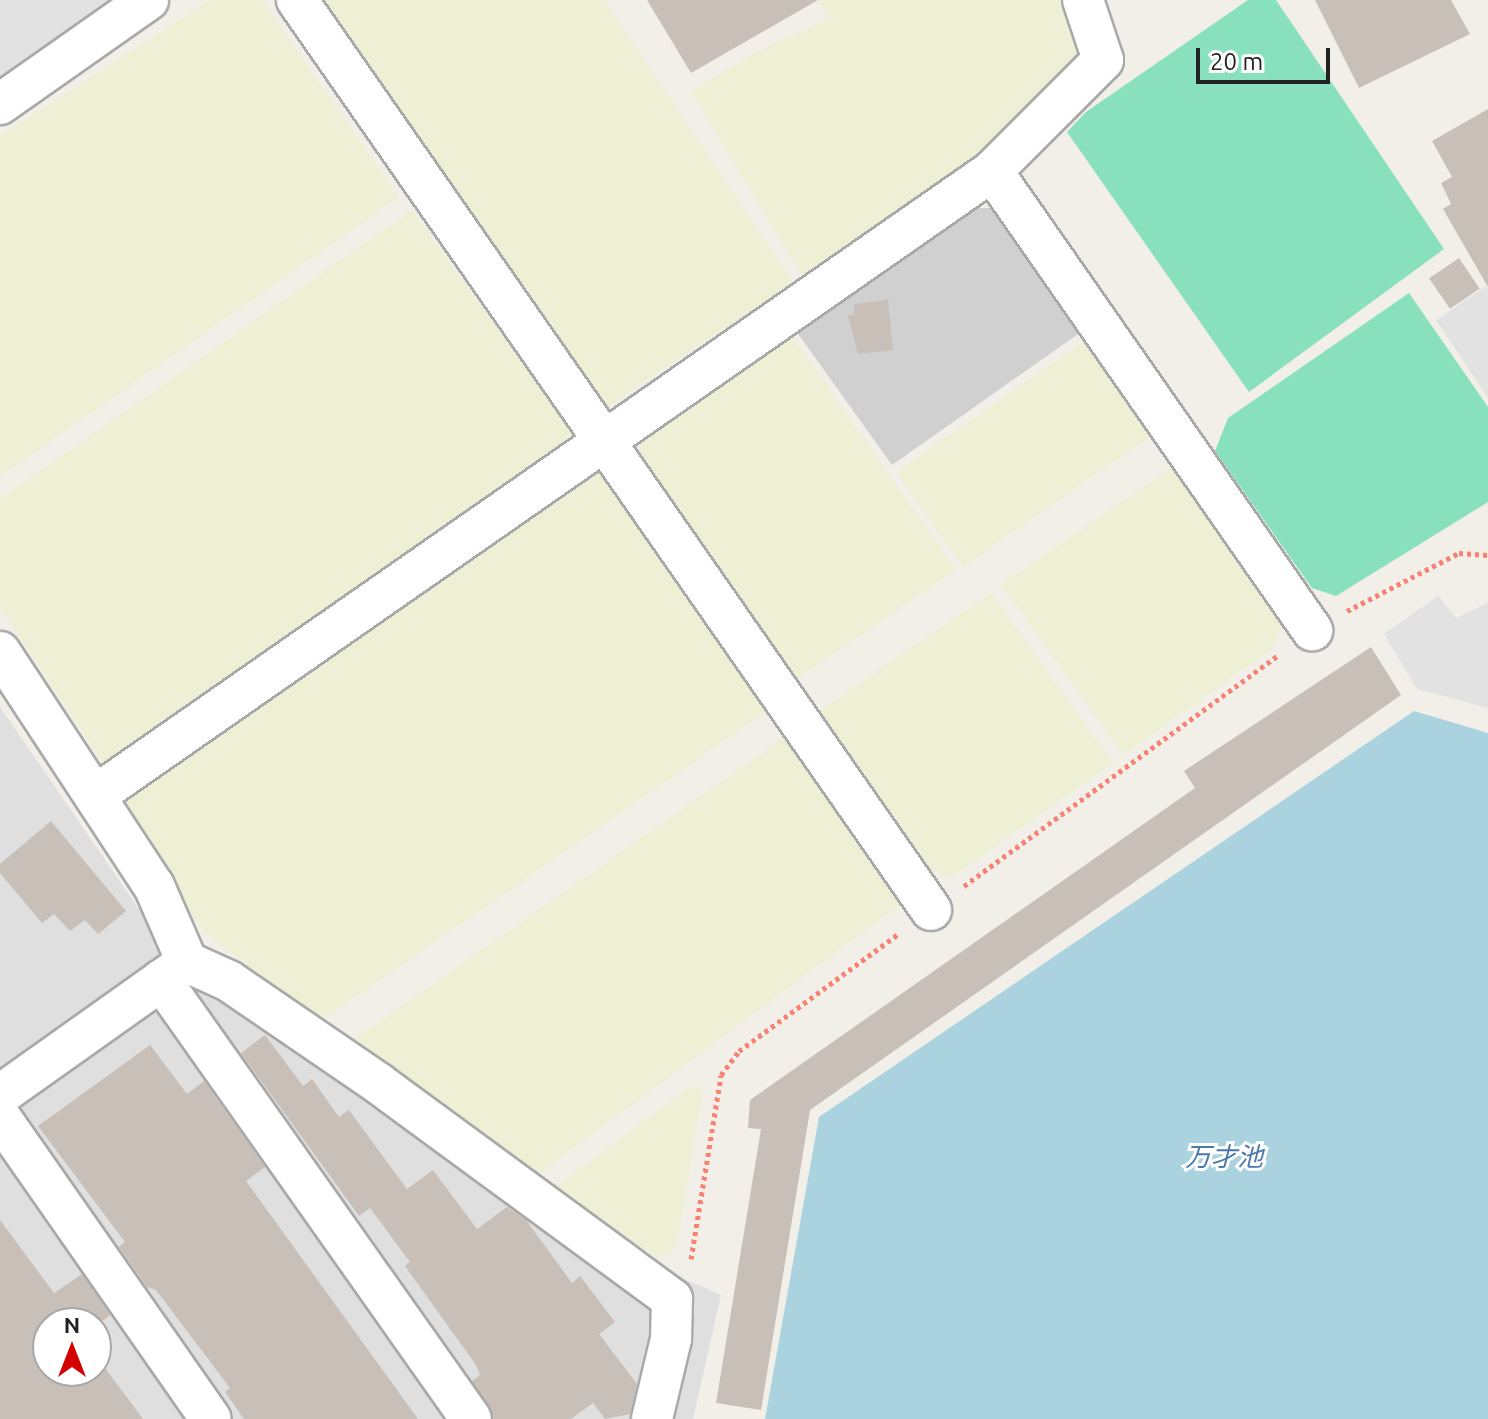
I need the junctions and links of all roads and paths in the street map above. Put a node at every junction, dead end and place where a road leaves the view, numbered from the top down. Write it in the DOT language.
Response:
graph roads {
  1 [pos="148,0"];
  2 [pos="297,0"];
  3 [pos="1083,0"];
  4 [pos="0,104"];
  5 [pos="992,171"];
  6 [pos="607,441"];
  7 [pos="1488,555"];
  8 [pos="1312,630"];
  9 [pos="0,652"];
  10 [pos="96,795"];
  11 [pos="931,910"];
  12 [pos="174,971"];
  13 [pos="0,1095"];
  14 [pos="0,1117"];
  15 [pos="672,1299"];
  16 [pos="211,1419"];
  17 [pos="471,1419"];
  18 [pos="652,1419"];
  1 -- 4 [label="street"];
  2 -- 6 [label="street"];
  3 -- 5 [label="street"];
  5 -- 6 [label="street"];
  5 -- 8 [label="street"];
  6 -- 10 [label="street"];
  6 -- 11 [label="street"];
  7 -- 8 [label="path"];
  8 -- 11 [label="path"];
  9 -- 10 [label="street"];
  10 -- 12 [label="street"];
  11 -- 15 [label="path"];
  12 -- 13 [label="street"];
  12 -- 15 [label="street"];
  12 -- 17 [label="street"];
  14 -- 16 [label="street"];
  15 -- 18 [label="street"];
}
